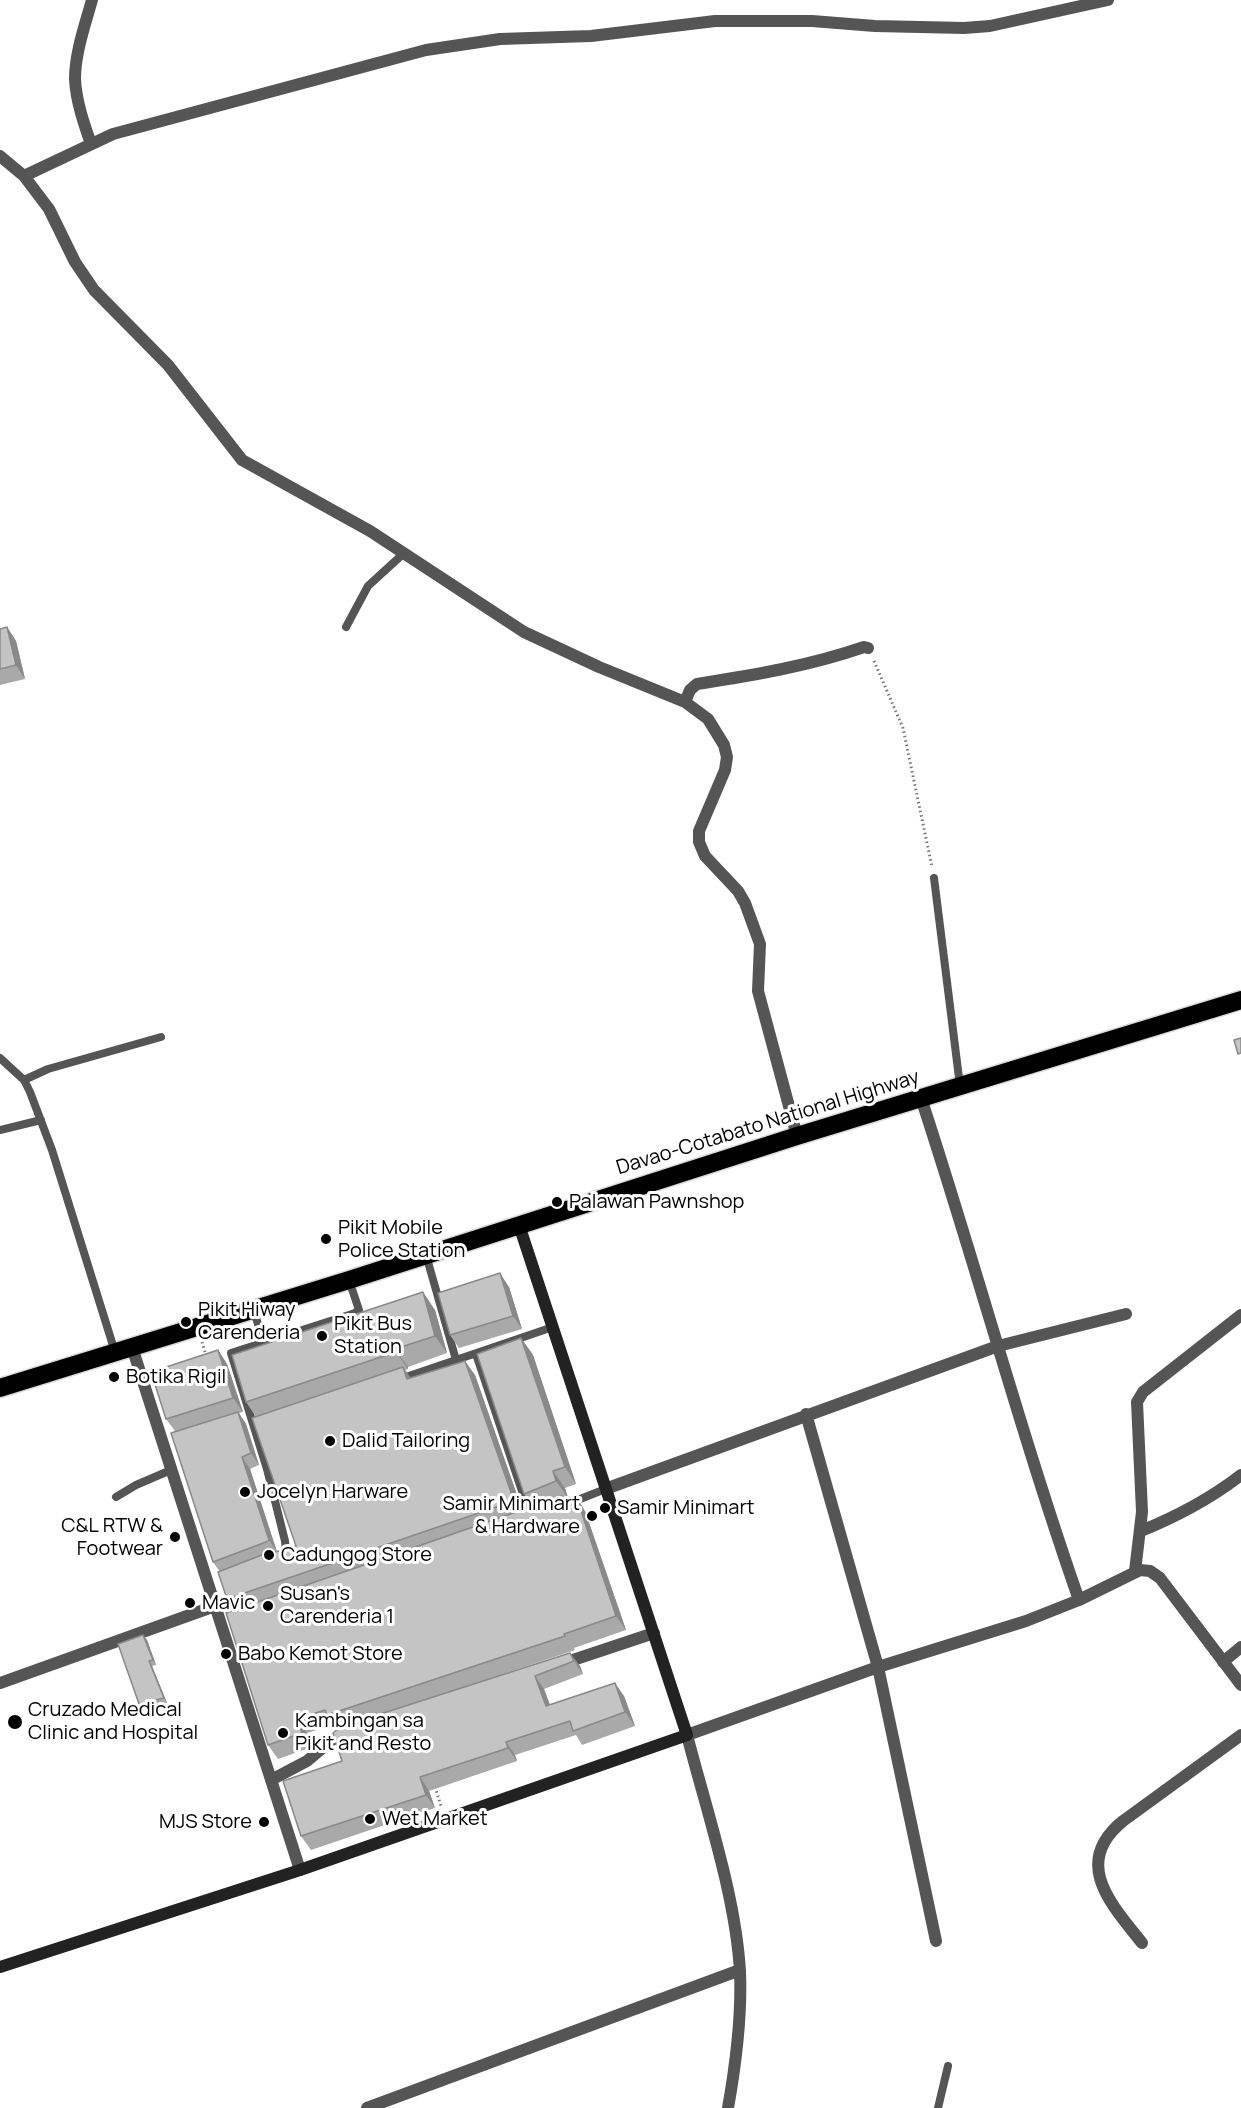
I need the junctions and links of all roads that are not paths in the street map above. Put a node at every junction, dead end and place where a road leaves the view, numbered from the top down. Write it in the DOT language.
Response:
graph roads {
  1 [pos="92,0"];
  2 [pos="1108,0"];
  3 [pos="91,144"];
  4 [pos="0,156"];
  5 [pos="24,176"];
  6 [pos="403,554"];
  7 [pos="346,627"];
  8 [pos="868,648"];
  9 [pos="685,702"];
  10 [pos="934,878"];
  11 [pos="1241,1000"];
  12 [pos="161,1037"];
  13 [pos="0,1058"];
  14 [pos="24,1080"];
  15 [pos="960,1086"];
  16 [pos="921,1098"];
  17 [pos="41,1120"];
  18 [pos="0,1130"];
  19 [pos="797,1136"];
  20 [pos="519,1225"];
  21 [pos="426,1256"];
  22 [pos="349,1280"];
  23 [pos="253,1309"];
  24 [pos="1126,1314"];
  25 [pos="1241,1315"];
  26 [pos="553,1327"];
  27 [pos="264,1342"];
  28 [pos="998,1346"];
  29 [pos="123,1350"];
  30 [pos="476,1354"];
  31 [pos="456,1360"];
  32 [pos="394,1381"];
  33 [pos="0,1388"];
  34 [pos="806,1414"];
  35 [pos="250,1416"];
  36 [pos="239,1419"];
  37 [pos="265,1424"];
  38 [pos="254,1428"];
  39 [pos="171,1470"];
  40 [pos="1241,1475"];
  41 [pos="608,1488"];
  42 [pos="116,1497"];
  43 [pos="564,1506"];
  44 [pos="542,1514"];
  45 [pos="531,1519"];
  46 [pos="521,1522"];
  47 [pos="1141,1531"];
  48 [pos="270,1563"];
  49 [pos="1135,1571"];
  50 [pos="1079,1600"];
  51 [pos="215,1606"];
  52 [pos="654,1633"];
  53 [pos="1241,1647"];
  54 [pos="1223,1662"];
  55 [pos="553,1667"];
  56 [pos="878,1667"];
  57 [pos="0,1683"];
  58 [pos="1241,1685"];
  59 [pos="359,1728"];
  60 [pos="1241,1735"];
  61 [pos="687,1736"];
  62 [pos="271,1780"];
  63 [pos="300,1870"];
  64 [pos="936,1941"];
  65 [pos="1142,1944"];
  66 [pos="0,1966"];
  67 [pos="740,1970"];
  68 [pos="948,2066"];
  69 [pos="367,2108"];
  70 [pos="728,2108"];
  71 [pos="938,2108"];
  1 -- 3 [label="street"];
  2 -- 3 [label="street"];
  3 -- 5 [label="street"];
  4 -- 5 [label="street"];
  5 -- 6 [label="street"];
  6 -- 7 [label="lane"];
  6 -- 9 [label="street"];
  8 -- 9 [label="street"];
  9 -- 19 [label="street"];
  10 -- 15 [label="lane"];
  11 -- 15 [label="highway, Davao-Cotabato National Highway"];
  12 -- 14 [label="lane"];
  13 -- 14 [label="lane"];
  14 -- 17 [label="lane"];
  15 -- 16 [label="highway, Davao-Cotabato National Highway"];
  16 -- 19 [label="highway, Davao-Cotabato National Highway"];
  16 -- 28 [label="street"];
  17 -- 18 [label="lane"];
  17 -- 29 [label="lane"];
  19 -- 20 [label="highway, Davao-Cotabato National Highway"];
  20 -- 21 [label="highway, Davao-Cotabato National Highway"];
  20 -- 26 [label="street"];
  21 -- 22 [label="highway, Davao-Cotabato National Highway"];
  21 -- 31 [label="lane"];
  22 -- 23 [label="highway, Davao-Cotabato National Highway"];
  22 -- 27 [label="lane"];
  23 -- 27 [label="lane"];
  23 -- 29 [label="highway, Davao-Cotabato National Highway"];
  24 -- 28 [label="street"];
  25 -- 47 [label="street"];
  26 -- 30 [label="lane"];
  26 -- 41 [label="street"];
  27 -- 35 [label="lane"];
  28 -- 34 [label="street"];
  28 -- 50 [label="street"];
  29 -- 33 [label="highway, Davao-Cotabato National Highway"];
  29 -- 39 [label="street"];
  30 -- 31 [label="lane"];
  30 -- 45 [label="lane"];
  31 -- 32 [label="lane"];
  34 -- 41 [label="street"];
  34 -- 56 [label="street"];
  35 -- 36 [label="lane"];
  35 -- 38 [label="lane"];
  37 -- 38 [label="lane"];
  38 -- 48 [label="lane"];
  39 -- 42 [label="lane"];
  39 -- 51 [label="street"];
  40 -- 47 [label="street"];
  41 -- 43 [label="lane"];
  41 -- 52 [label="street"];
  44 -- 45 [label="lane"];
  45 -- 46 [label="lane"];
  47 -- 49 [label="street"];
  49 -- 50 [label="street"];
  49 -- 54 [label="street"];
  50 -- 56 [label="street"];
  51 -- 57 [label="street"];
  51 -- 62 [label="street"];
  52 -- 55 [label="street"];
  52 -- 61 [label="street"];
  53 -- 54 [label="street"];
  54 -- 58 [label="street"];
  56 -- 61 [label="street"];
  56 -- 64 [label="street"];
  59 -- 62 [label="street"];
  60 -- 65 [label="street"];
  61 -- 63 [label="street"];
  61 -- 67 [label="street"];
  62 -- 63 [label="street"];
  63 -- 66 [label="street"];
  67 -- 69 [label="street"];
  67 -- 70 [label="street"];
  68 -- 71 [label="lane"];
}
